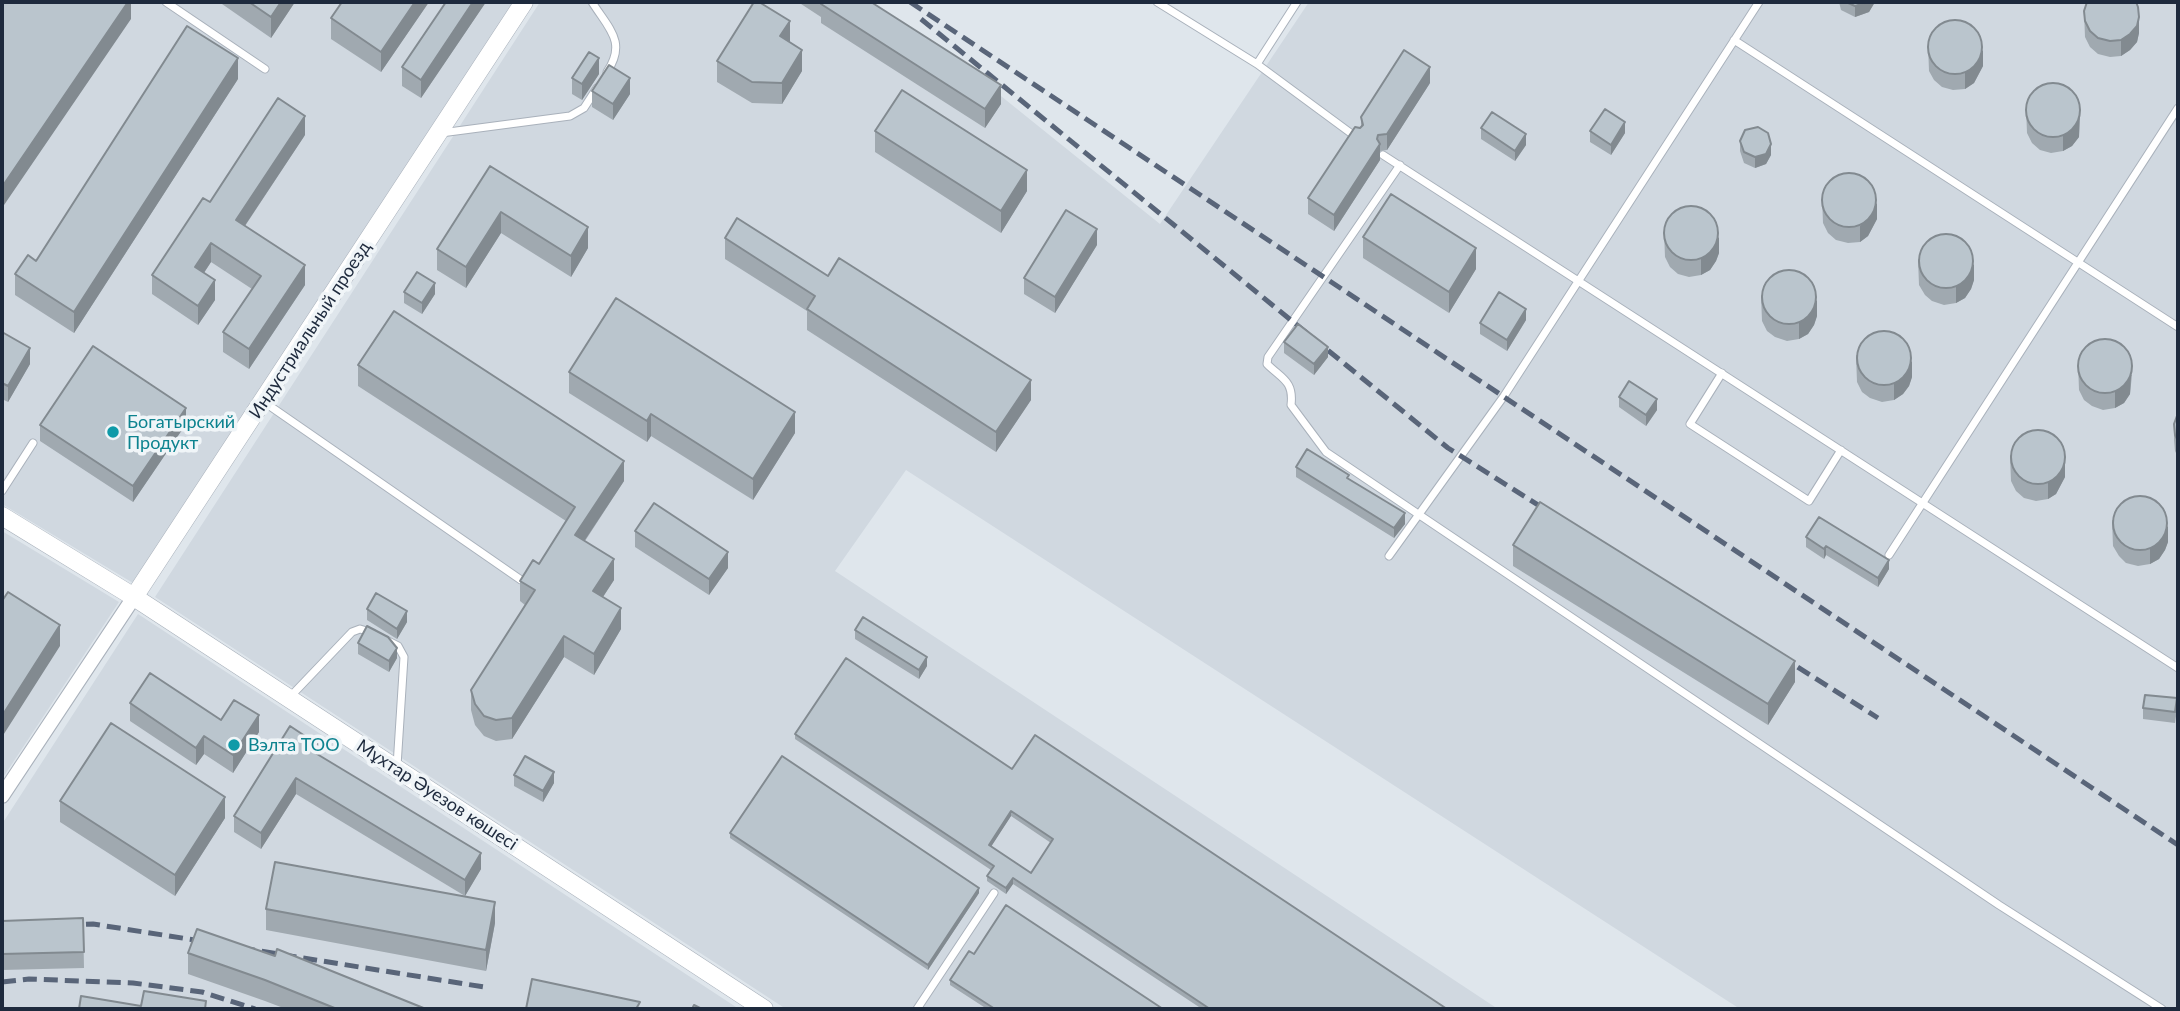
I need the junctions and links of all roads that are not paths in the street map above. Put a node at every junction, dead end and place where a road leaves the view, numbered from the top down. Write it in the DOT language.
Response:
graph roads {
  1 [pos="166,2"];
  2 [pos="524,2"];
  3 [pos="592,2"];
  4 [pos="1157,2"];
  5 [pos="1297,2"];
  6 [pos="1759,2"];
  7 [pos="1734,40"];
  8 [pos="1257,64"];
  9 [pos="265,69"];
  10 [pos="2178,108"];
  11 [pos="439,133"];
  12 [pos="1358,138"];
  13 [pos="1383,155"];
  14 [pos="1400,165"];
  15 [pos="2078,263"];
  16 [pos="1578,281"];
  17 [pos="2178,327"];
  18 [pos="1722,373"];
  19 [pos="263,402"];
  20 [pos="33,443"];
  21 [pos="1842,450"];
  22 [pos="2,491"];
  23 [pos="1923,503"];
  24 [pos="1418,515"];
  25 [pos="2,516"];
  26 [pos="1889,555"];
  27 [pos="1389,556"];
  28 [pos="521,580"];
  29 [pos="134,597"];
  30 [pos="2178,668"];
  31 [pos="289,698"];
  32 [pos="397,770"];
  33 [pos="2,796"];
  34 [pos="994,893"];
  35 [pos="764,1009"];
  36 [pos="917,1009"];
  37 [pos="2162,1009"];
  1 -- 9 [label="lane"];
  2 -- 11 [label="street, Индустриальный проезд"];
  3 -- 11 [label="lane"];
  4 -- 8 [label="lane"];
  5 -- 8 [label="lane"];
  6 -- 7 [label="lane"];
  7 -- 15 [label="lane"];
  7 -- 16 [label="lane"];
  8 -- 12 [label="lane"];
  10 -- 15 [label="lane"];
  11 -- 19 [label="street, Индустриальный проезд"];
  13 -- 14 [label="lane"];
  14 -- 16 [label="lane"];
  14 -- 24 [label="lane"];
  15 -- 17 [label="lane"];
  15 -- 23 [label="lane"];
  16 -- 18 [label="lane"];
  16 -- 24 [label="lane"];
  18 -- 21 [label="lane"];
  18 -- 21 [label="lane"];
  19 -- 28 [label="lane"];
  19 -- 29 [label="street, Индустриальный проезд"];
  20 -- 22 [label="lane"];
  21 -- 23 [label="lane"];
  23 -- 26 [label="lane"];
  23 -- 30 [label="lane"];
  24 -- 27 [label="lane"];
  24 -- 37 [label="lane"];
  25 -- 29 [label="street, Мұхтар Әуезов көшесі"];
  29 -- 31 [label="street, Мұхтар Әуезов көшесі"];
  29 -- 33 [label="street, Индустриальный проезд"];
  31 -- 32 [label="street, Мұхтар Әуезов көшесі"];
  31 -- 32 [label="lane"];
  32 -- 35 [label="street, Мұхтар Әуезов көшесі"];
  34 -- 36 [label="lane"];
}
